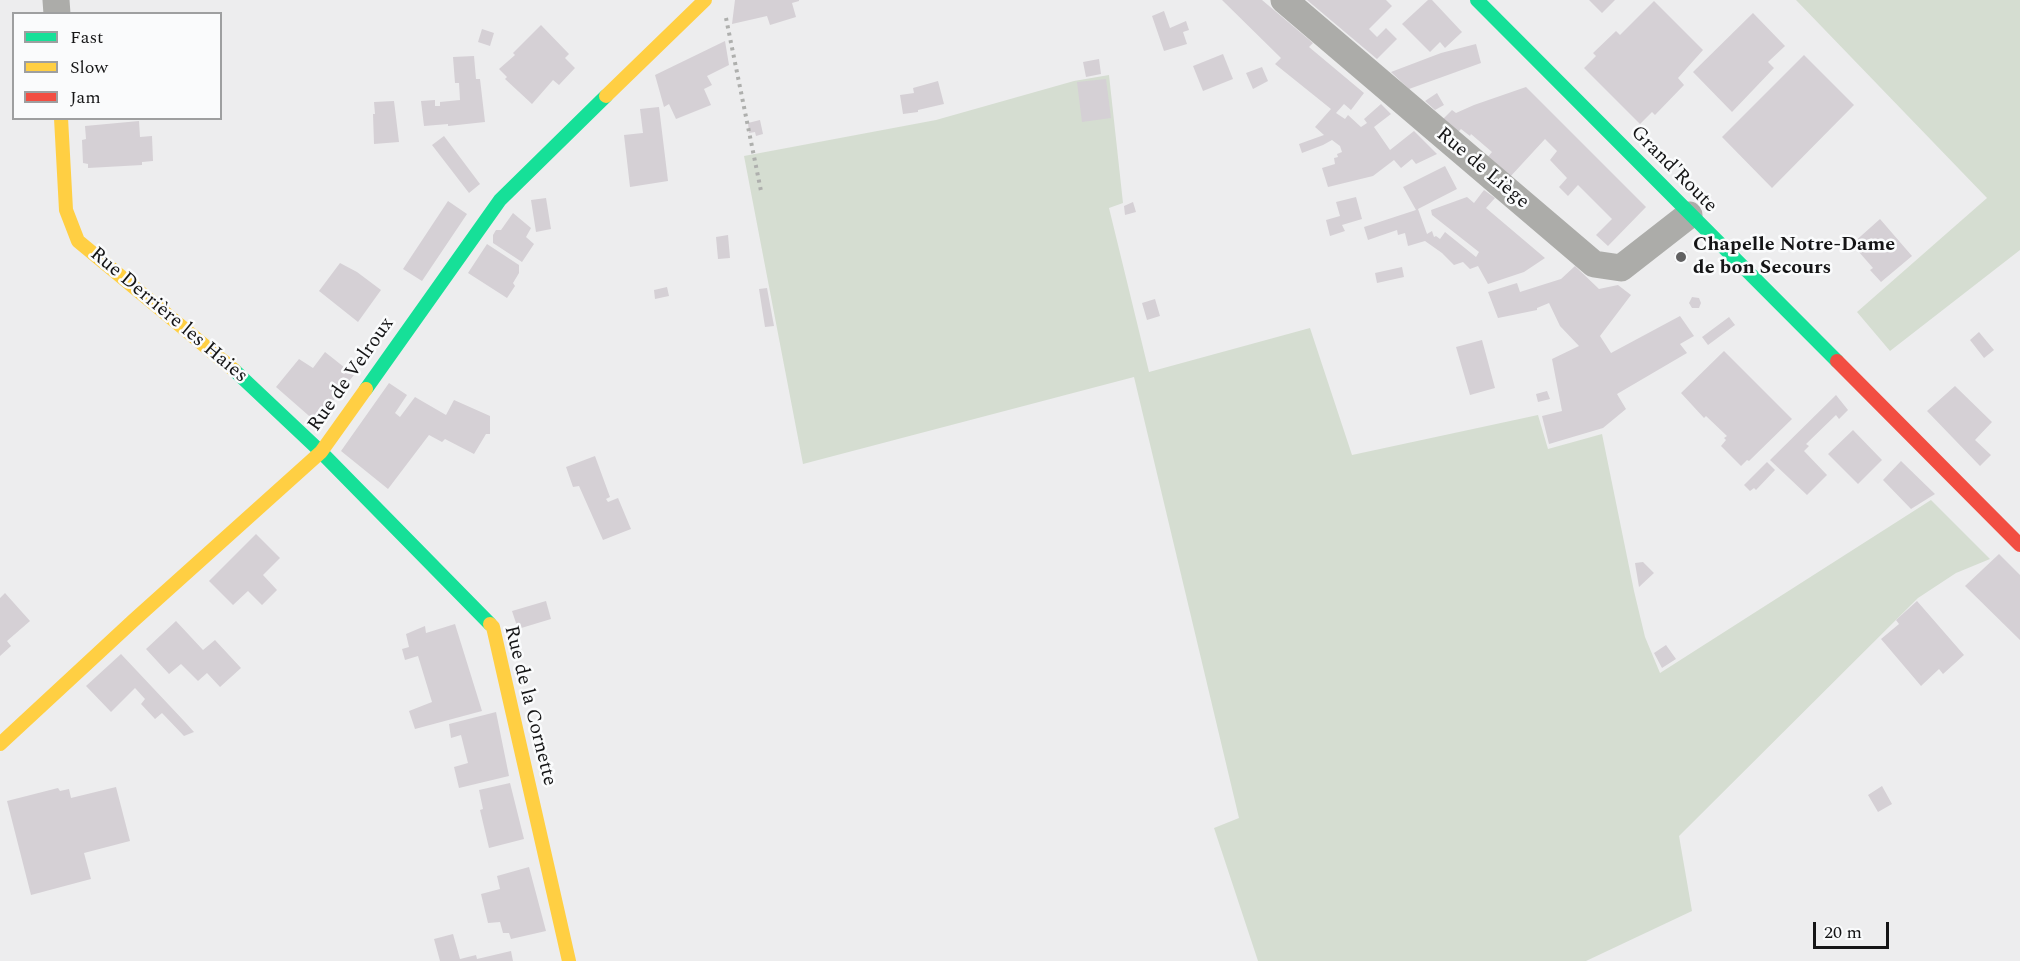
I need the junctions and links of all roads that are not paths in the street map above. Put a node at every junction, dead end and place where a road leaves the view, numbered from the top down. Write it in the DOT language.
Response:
graph roads {
  1 [pos="705,0"];
  2 [pos="1284,0"];
  3 [pos="1477,0"];
  4 [pos="62,120"];
  5 [pos="1689,214"];
  6 [pos="321,452"];
  7 [pos="2020,545"];
  8 [pos="0,744"];
  9 [pos="569,961"];
  1 -- 6 [label="street, Rue de Velroux"];
  2 -- 5 [label="street, Rue de Liège"];
  3 -- 5 [label="street, Grand'Route"];
  4 -- 6 [label="street, Rue Derrière les Haies"];
  5 -- 7 [label="street, Grand'Route"];
  6 -- 8 [label="street, Rue de Velroux"];
  6 -- 9 [label="street, Rue de la Cornette"];
}
